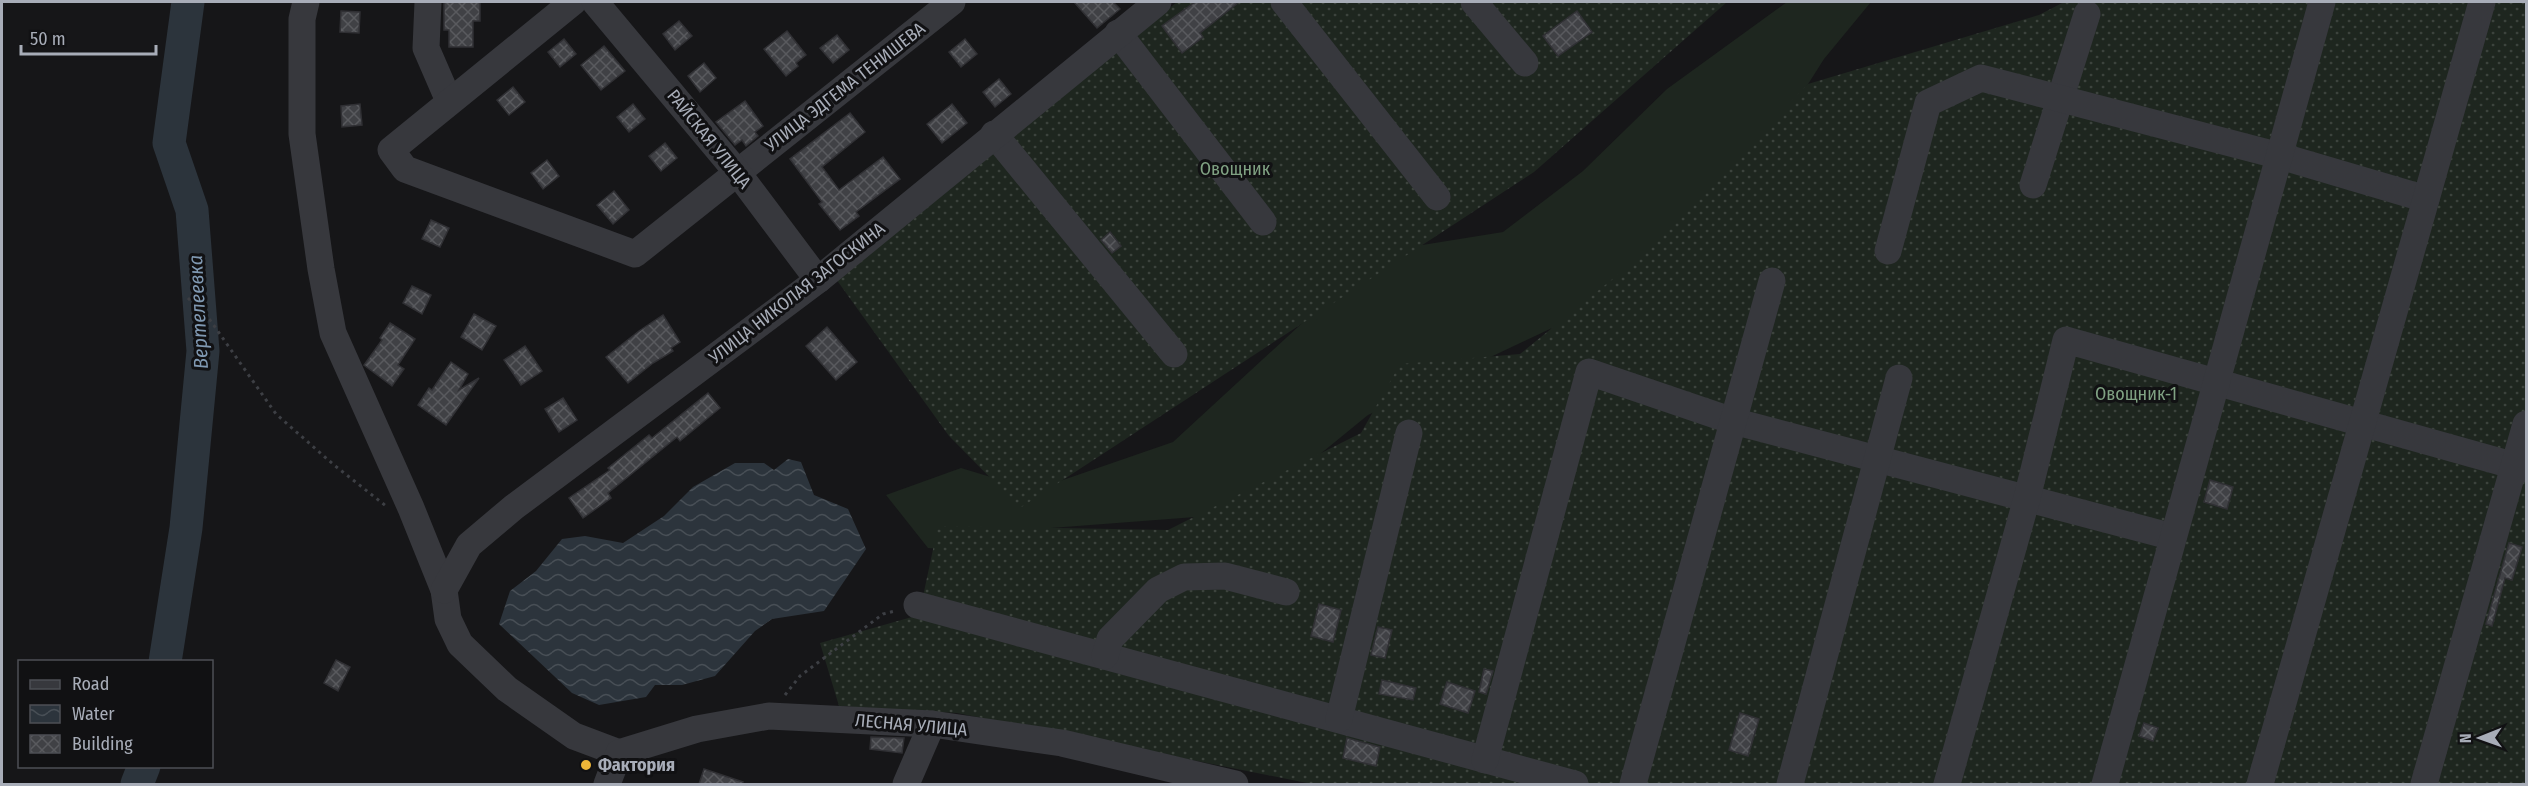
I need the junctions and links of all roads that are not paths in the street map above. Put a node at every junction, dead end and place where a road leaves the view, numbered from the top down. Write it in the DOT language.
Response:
graph roads {
  1 [pos="306,2"];
  2 [pos="428,2"];
  3 [pos="573,2"];
  4 [pos="595,2"];
  5 [pos="952,2"];
  6 [pos="1158,2"];
  7 [pos="1284,2"];
  8 [pos="1474,2"];
  9 [pos="2322,2"];
  10 [pos="2482,2"];
  11 [pos="2087,14"];
  12 [pos="1118,33"];
  13 [pos="1525,63"];
  14 [pos="2060,99"];
  15 [pos="449,101"];
  16 [pos="994,134"];
  17 [pos="2280,156"];
  18 [pos="737,172"];
  19 [pos="2033,184"];
  20 [pos="1437,197"];
  21 [pos="2426,199"];
  22 [pos="1263,222"];
  23 [pos="1888,251"];
  24 [pos="818,280"];
  25 [pos="1772,281"];
  26 [pos="1174,354"];
  27 [pos="1899,378"];
  28 [pos="2215,383"];
  29 [pos="1733,421"];
  30 [pos="2362,424"];
  31 [pos="2526,424"];
  32 [pos="1409,433"];
  33 [pos="1878,459"];
  34 [pos="2521,468"];
  35 [pos="2026,498"];
  36 [pos="2173,537"];
  37 [pos="444,590"];
  38 [pos="1286,592"];
  39 [pos="917,605"];
  40 [pos="1105,656"];
  41 [pos="1339,719"];
  42 [pos="932,724"];
  43 [pos="619,753"];
  44 [pos="1485,760"];
  45 [pos="1206,782"];
  46 [pos="607,784"];
  47 [pos="906,784"];
  48 [pos="1235,784"];
  49 [pos="1575,784"];
  50 [pos="1633,784"];
  51 [pos="1790,784"];
  52 [pos="1947,784"];
  53 [pos="2105,784"];
  54 [pos="2260,784"];
  55 [pos="2424,784"];
  1 -- 37 [label="street"];
  2 -- 15 [label="street"];
  3 -- 15 [label="street"];
  4 -- 18 [label="street, РАЙСКАЯ УЛИЦА"];
  5 -- 18 [label="street, УЛИЦА ЭДГЕМА ТЕНИШЕВА"];
  6 -- 12 [label="street, УЛИЦА НИКОЛАЯ ЗАГОСКИНА"];
  7 -- 20 [label="street"];
  8 -- 13 [label="street"];
  9 -- 17 [label="street"];
  10 -- 21 [label="street"];
  11 -- 14 [label="street"];
  12 -- 16 [label="street, УЛИЦА НИКОЛАЯ ЗАГОСКИНА"];
  12 -- 22 [label="street"];
  14 -- 17 [label="street"];
  14 -- 19 [label="street"];
  14 -- 23 [label="street"];
  15 -- 18 [label="street, УЛИЦА ЭДГЕМА ТЕНИШЕВА"];
  16 -- 24 [label="street, УЛИЦА НИКОЛАЯ ЗАГОСКИНА"];
  16 -- 26 [label="street"];
  17 -- 21 [label="street"];
  17 -- 28 [label="street"];
  18 -- 24 [label="street, РАЙСКАЯ УЛИЦА"];
  21 -- 30 [label="street"];
  24 -- 37 [label="street, УЛИЦА НИКОЛАЯ ЗАГОСКИНА"];
  25 -- 29 [label="street"];
  27 -- 33 [label="street"];
  28 -- 30 [label="street"];
  28 -- 35 [label="street"];
  28 -- 36 [label="street"];
  29 -- 33 [label="street"];
  29 -- 44 [label="street"];
  29 -- 50 [label="street"];
  30 -- 34 [label="street"];
  30 -- 54 [label="street"];
  31 -- 34 [label="street"];
  32 -- 41 [label="street"];
  33 -- 35 [label="street"];
  33 -- 51 [label="street"];
  34 -- 55 [label="street"];
  35 -- 36 [label="street"];
  35 -- 52 [label="street"];
  36 -- 53 [label="street"];
  37 -- 43 [label="street"];
  38 -- 40 [label="street"];
  39 -- 40 [label="street"];
  40 -- 41 [label="street"];
  41 -- 44 [label="street"];
  42 -- 43 [label="street, ЛЕСНАЯ УЛИЦА"];
  42 -- 45 [label="street, ЛЕСНАЯ УЛИЦА"];
  42 -- 47 [label="street"];
  43 -- 46 [label="street"];
  44 -- 49 [label="street"];
  45 -- 48 [label="street, ЛЕСНАЯ УЛИЦА"];
}
